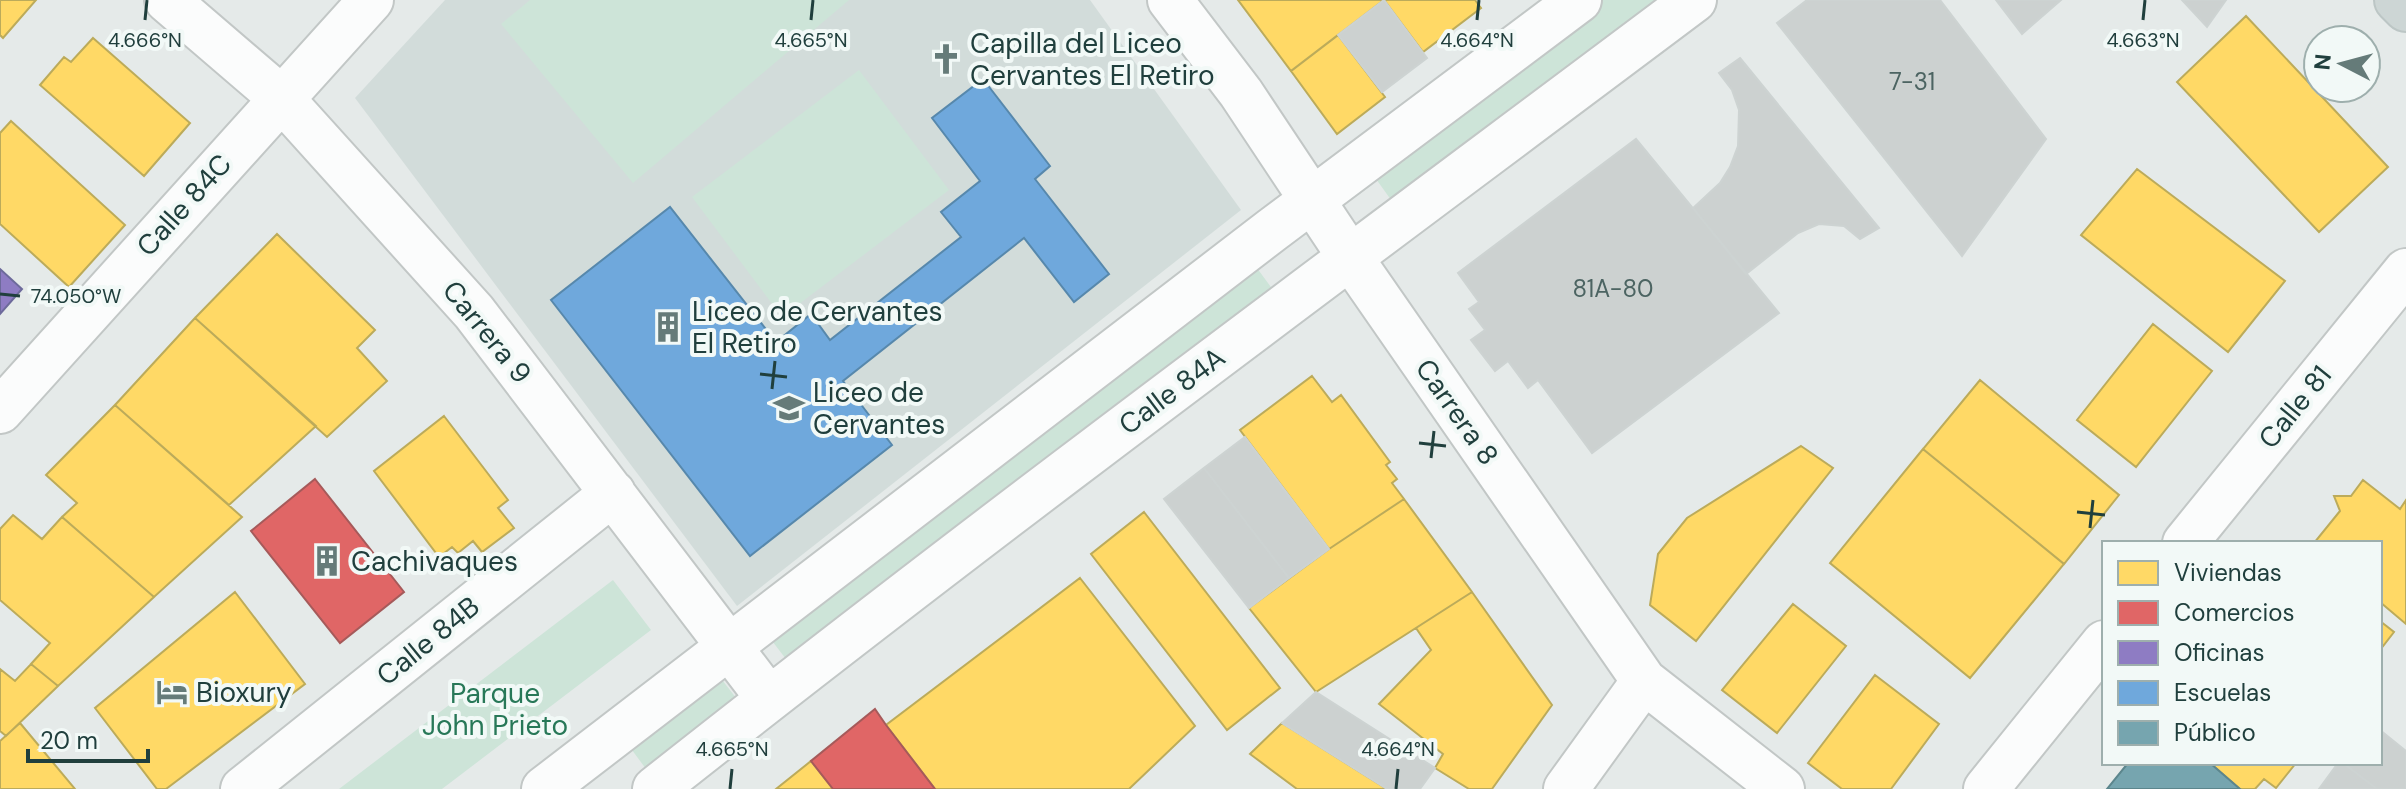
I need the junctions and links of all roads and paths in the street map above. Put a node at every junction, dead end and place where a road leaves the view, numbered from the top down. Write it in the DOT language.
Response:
graph roads {
  1 [pos="167,0"];
  2 [pos="371,0"];
  3 [pos="1170,0"];
  4 [pos="1579,0"];
  5 [pos="1694,0"];
  6 [pos="2397,0"];
  7 [pos="2406,9"];
  8 [pos="280,97"];
  9 [pos="1312,201"];
  10 [pos="1350,257"];
  11 [pos="2406,271"];
  12 [pos="0,411"];
  13 [pos="613,493"];
  14 [pos="2187,541"];
  15 [pos="2102,645"];
  16 [pos="730,646"];
  17 [pos="1644,681"];
  18 [pos="769,699"];
  19 [pos="604,744"];
  20 [pos="243,789"];
  21 [pos="544,789"];
  22 [pos="637,789"];
  23 [pos="655,789"];
  24 [pos="1566,789"];
  25 [pos="1782,789"];
  26 [pos="1986,789"];
  1 -- 8 [label="street, Carrera 9"];
  2 -- 8 [label="street, Calle 84C"];
  3 -- 9 [label="street, Carrera 8"];
  4 -- 9 [label="street"];
  5 -- 10 [label="street, Calle 84A"];
  6 -- 7 [label="main road"];
  8 -- 12 [label="street, Calle 84C"];
  8 -- 13 [label="street, Carrera 9"];
  9 -- 10 [label="street, Carrera 8"];
  9 -- 16 [label="street"];
  10 -- 17 [label="street, Carrera 8"];
  10 -- 18 [label="street, Calle 84A"];
  11 -- 14 [label="street, Calle 81"];
  13 -- 16 [label="street, Carrera 9"];
  13 -- 20 [label="street, Calle 84B"];
  15 -- 26 [label="street"];
  16 -- 18 [label="street, Carrera 9"];
  16 -- 19 [label="street"];
  17 -- 24 [label="street"];
  17 -- 25 [label="street, Carrera 8"];
  18 -- 23 [label="street, Calle 84A"];
  19 -- 21 [label="street"];
  19 -- 22 [label="street"];
}
